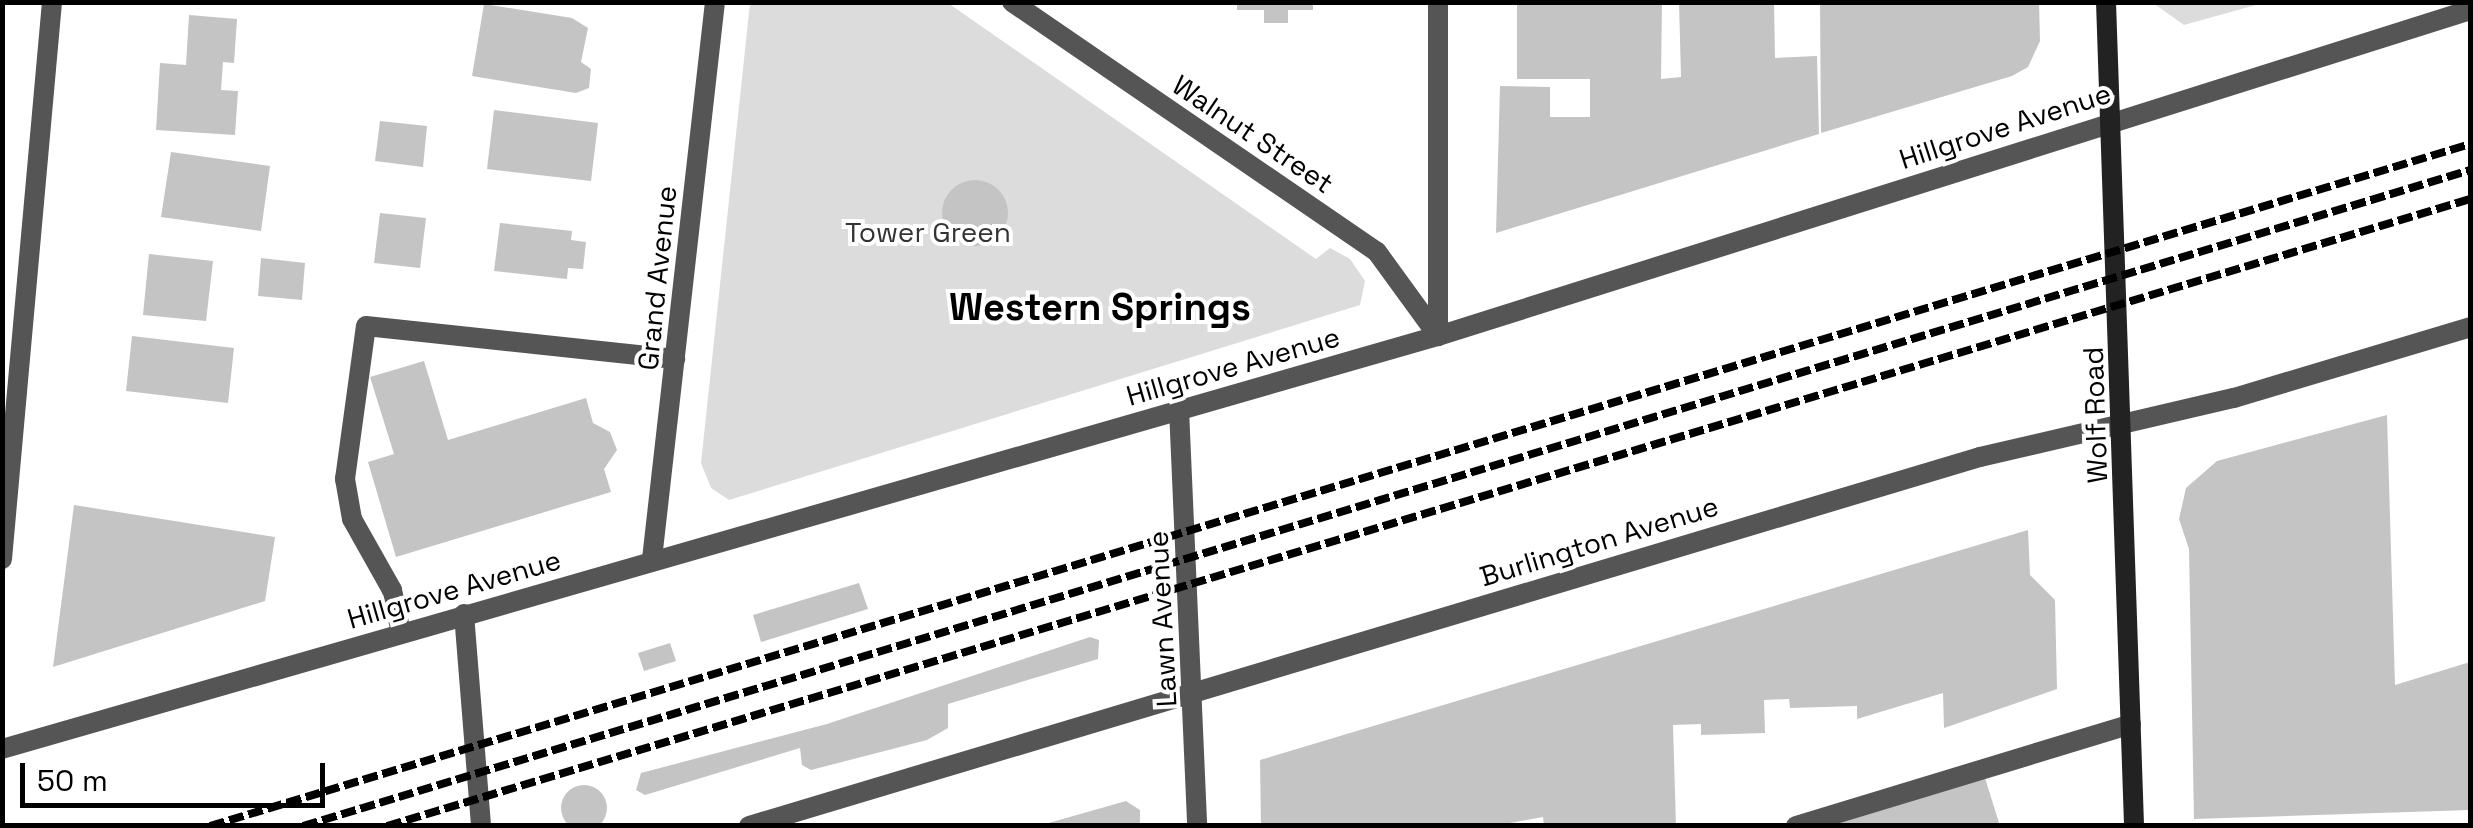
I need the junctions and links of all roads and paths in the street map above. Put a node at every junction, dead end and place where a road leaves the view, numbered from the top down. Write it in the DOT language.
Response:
graph roads {
  1 [pos="52,2"];
  2 [pos="715,2"];
  3 [pos="1012,2"];
  4 [pos="1438,2"];
  5 [pos="2106,2"];
  6 [pos="2470,10"];
  7 [pos="2109,121"];
  8 [pos="2470,328"];
  9 [pos="1438,336"];
  10 [pos="675,358"];
  11 [pos="1179,409"];
  12 [pos="2124,423"];
  13 [pos="2,559"];
  14 [pos="652,559"];
  15 [pos="464,614"];
  16 [pos="401,633"];
  17 [pos="1194,691"];
  18 [pos="2132,724"];
  19 [pos="2,749"];
  20 [pos="481,826"];
  21 [pos="749,826"];
  22 [pos="1197,826"];
  23 [pos="1796,826"];
  24 [pos="2134,826"];
  1 -- 13 [label="street"];
  2 -- 10 [label="street, Grand Avenue"];
  3 -- 9 [label="street, Walnut Street"];
  4 -- 9 [label="street"];
  5 -- 7 [label="main road, Wolf Road"];
  6 -- 7 [label="street, Hillgrove Avenue"];
  7 -- 9 [label="street, Hillgrove Avenue"];
  7 -- 12 [label="main road, Wolf Road"];
  8 -- 12 [label="street, Burlington Avenue"];
  9 -- 11 [label="street, Hillgrove Avenue"];
  10 -- 14 [label="street, Grand Avenue"];
  10 -- 16 [label="street"];
  11 -- 14 [label="street, Hillgrove Avenue"];
  11 -- 17 [label="street, Lawn Avenue"];
  12 -- 17 [label="street, Burlington Avenue"];
  12 -- 18 [label="main road, Wolf Road"];
  14 -- 15 [label="street, Hillgrove Avenue"];
  15 -- 16 [label="street, Hillgrove Avenue"];
  15 -- 20 [label="street"];
  16 -- 19 [label="street, Hillgrove Avenue"];
  17 -- 21 [label="street, Burlington Avenue"];
  17 -- 22 [label="street, Lawn Avenue"];
  18 -- 23 [label="street"];
  18 -- 24 [label="main road, Wolf Road"];
}
